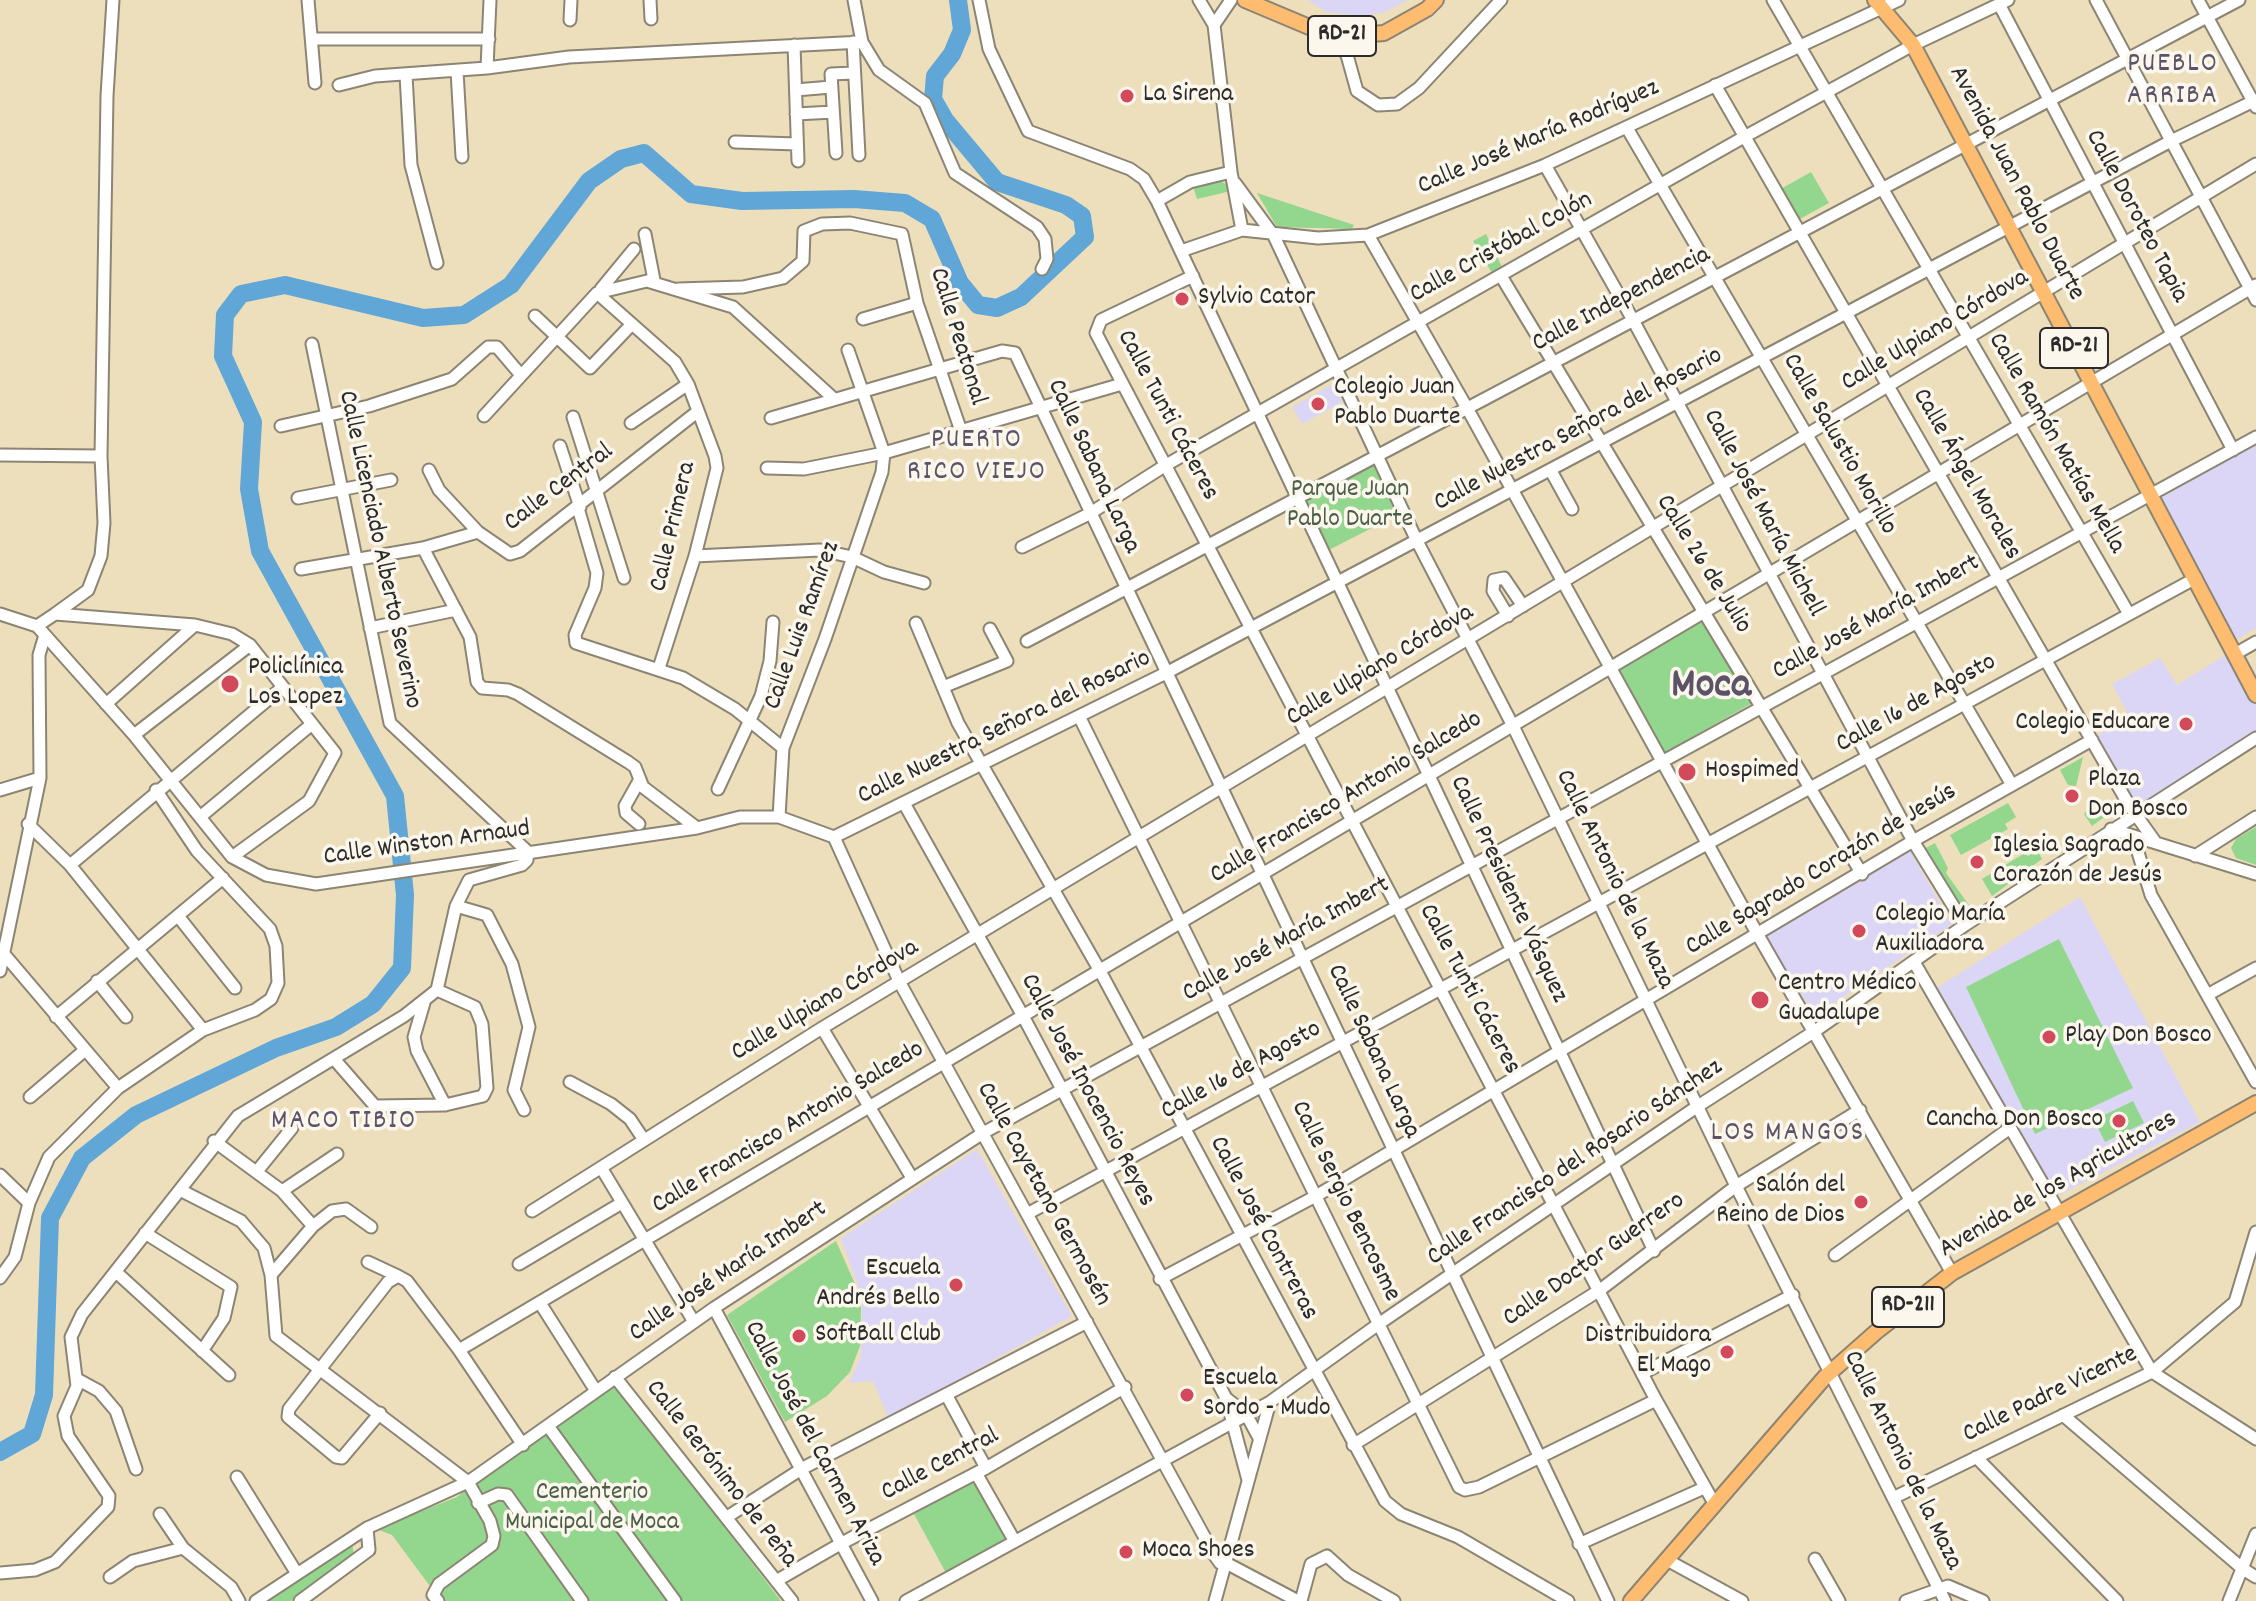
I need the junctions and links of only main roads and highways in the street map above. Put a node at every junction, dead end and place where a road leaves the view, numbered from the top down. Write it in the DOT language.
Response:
graph roads {
  1 [pos="1245,0"];
  2 [pos="1436,0"];
  3 [pos="1878,4"];
  4 [pos="2256,695"];
  5 [pos="2256,1103"];
  6 [pos="1631,1601"];
  1 -- 2 [label="main road, RD-21"];
  3 -- 4 [label="main road, Avenida Juan Pablo Duarte / RD-21"];
  5 -- 6 [label="main road, Avenida de los Agricultores / RD-211"];
}
